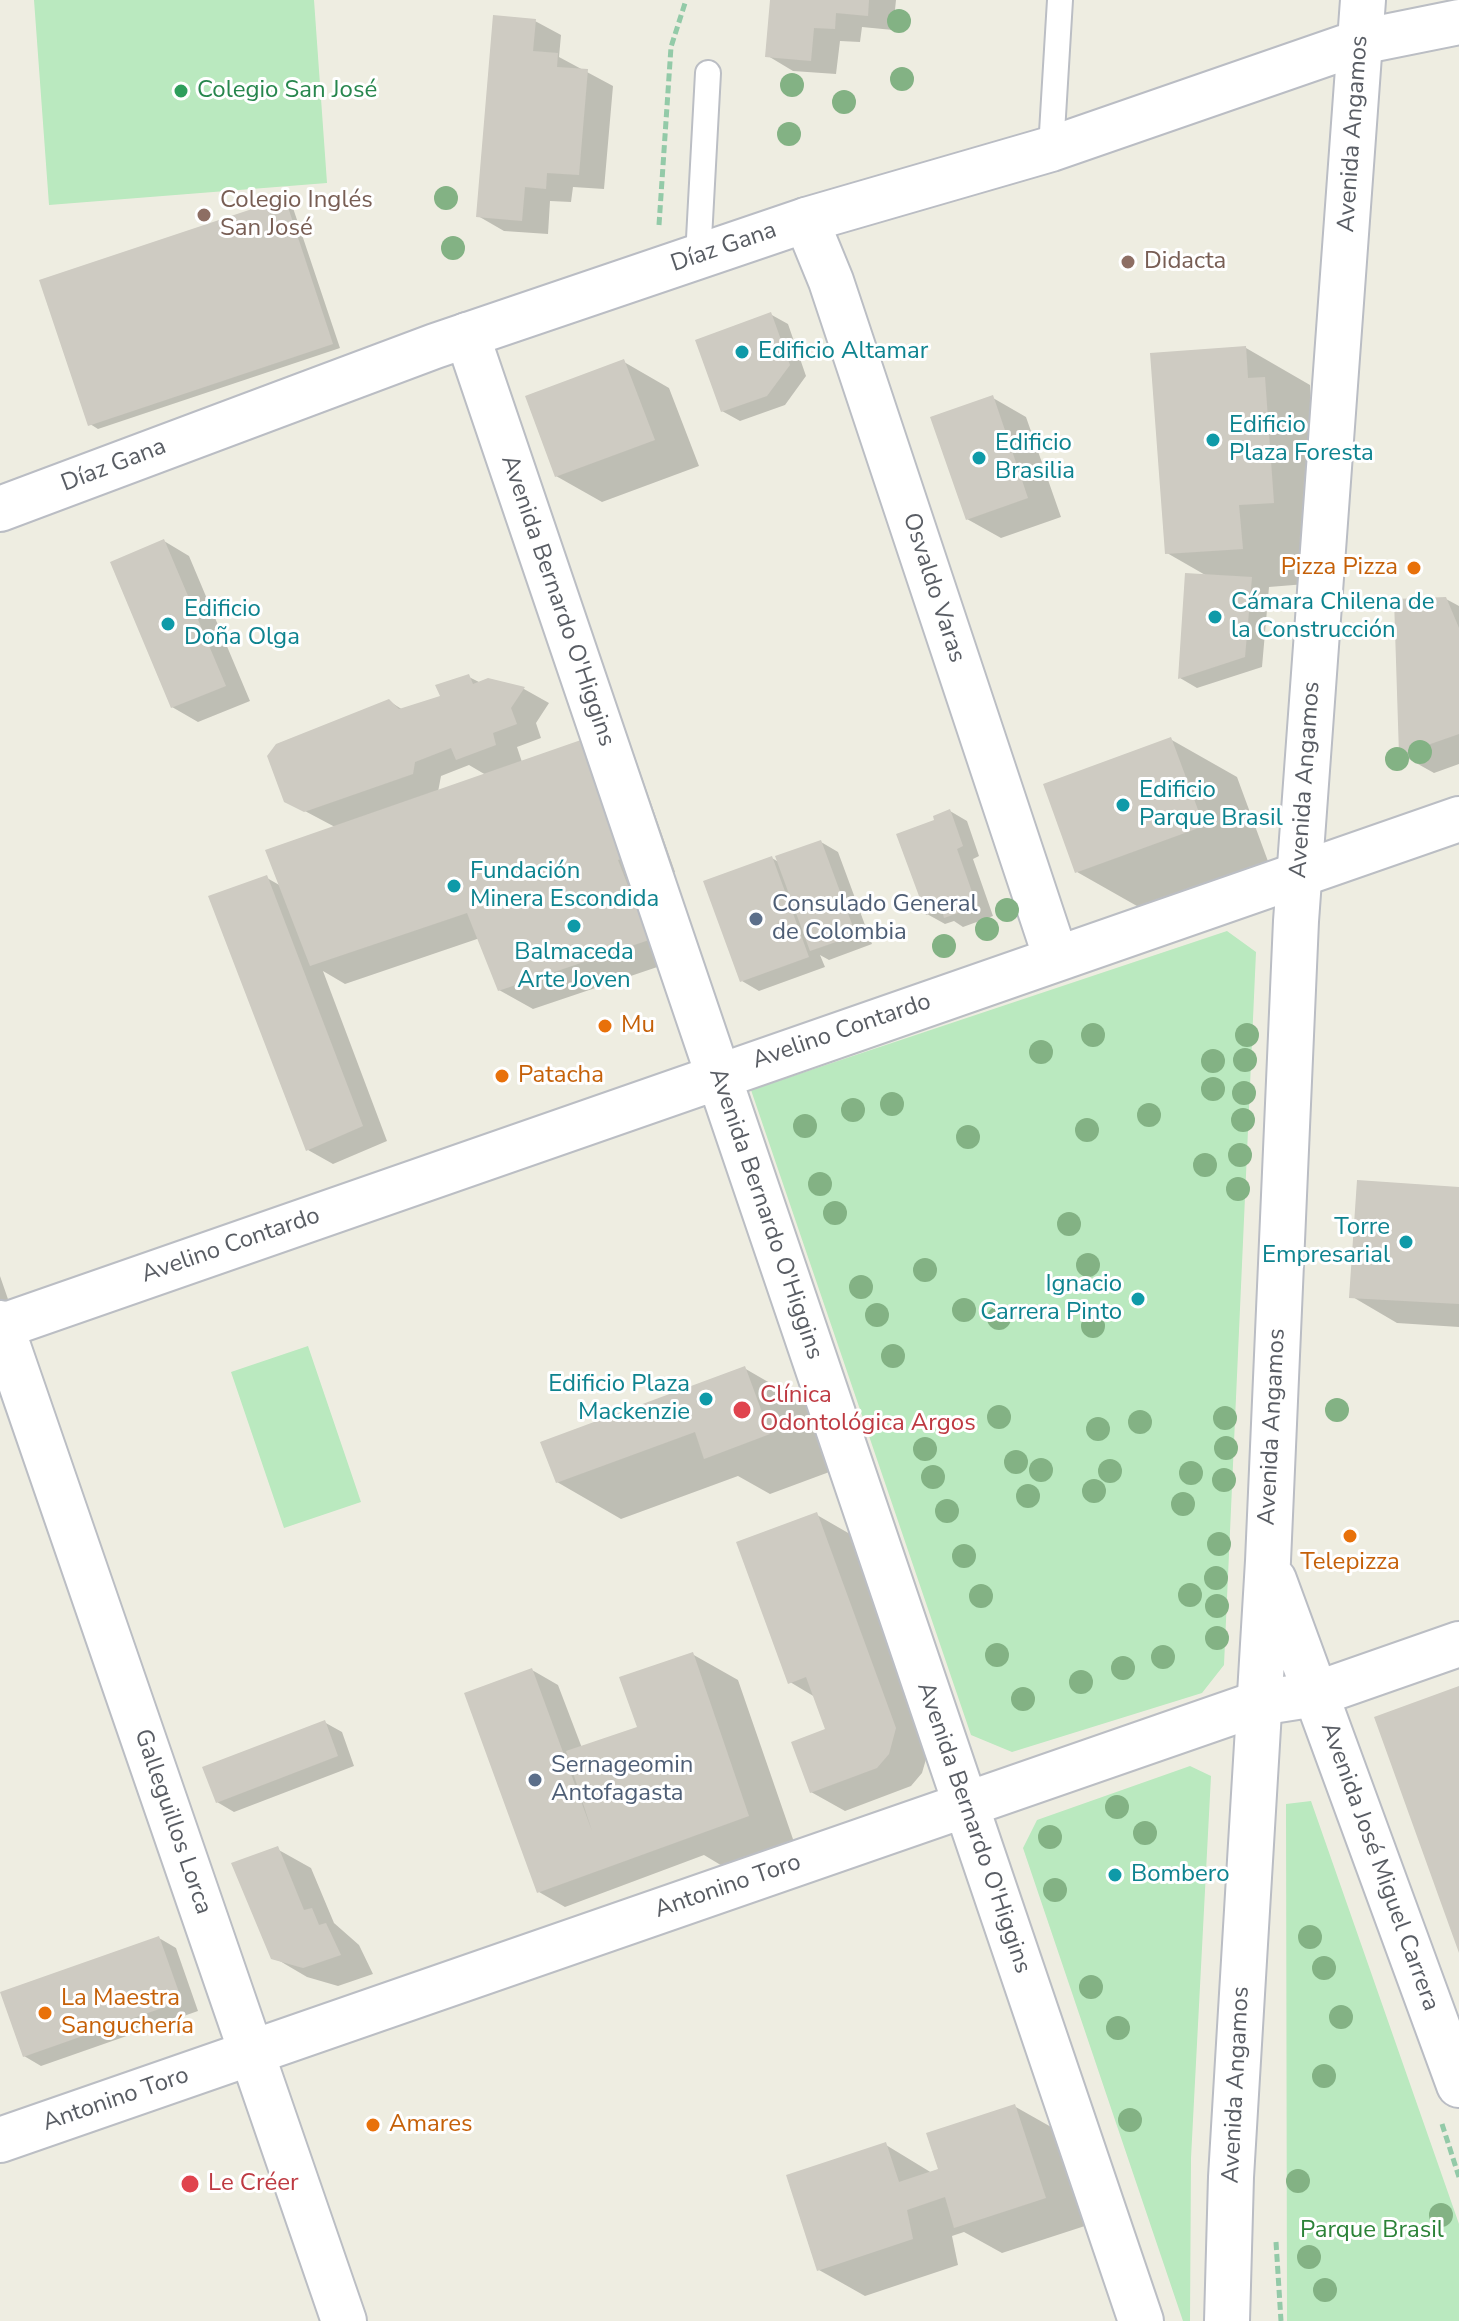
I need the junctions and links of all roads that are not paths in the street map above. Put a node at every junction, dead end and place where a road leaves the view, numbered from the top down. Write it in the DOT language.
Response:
graph roads {
  1 [pos="1060,0"];
  2 [pos="1362,21"];
  3 [pos="1459,22"];
  4 [pos="708,73"];
  5 [pos="1051,149"];
  6 [pos="806,220"];
  7 [pos="698,257"];
  8 [pos="467,335"];
  9 [pos="0,509"];
  10 [pos="1459,819"];
  11 [pos="1299,874"];
  12 [pos="1056,958"];
  13 [pos="717,1075"];
  14 [pos="0,1326"];
  15 [pos="1268,1561"];
  16 [pos="1459,1644"];
  17 [pos="1316,1694"];
  18 [pos="1259,1703"];
  19 [pos="965,1805"];
  20 [pos="252,2053"];
  21 [pos="1459,2085"];
  22 [pos="0,2140"];
  23 [pos="344,2321"];
  24 [pos="1141,2321"];
  25 [pos="1227,2321"];
  1 -- 5 [label="lane"];
  2 -- 3 [label="street, Díaz Gana"];
  2 -- 5 [label="street, Díaz Gana"];
  2 -- 11 [label="street, Avenida Angamos"];
  4 -- 7 [label="lane"];
  5 -- 6 [label="street, Díaz Gana"];
  6 -- 7 [label="street, Díaz Gana"];
  6 -- 12 [label="street, Osvaldo Varas"];
  7 -- 8 [label="street, Díaz Gana"];
  8 -- 9 [label="street, Díaz Gana"];
  8 -- 13 [label="street, Avenida Bernardo O'Higgins"];
  10 -- 11 [label="street, Avelino Contardo"];
  11 -- 12 [label="street, Avelino Contardo"];
  11 -- 15 [label="street, Avenida Angamos"];
  12 -- 13 [label="street, Avelino Contardo"];
  13 -- 14 [label="street, Avelino Contardo"];
  13 -- 19 [label="street, Avenida Bernardo O'Higgins"];
  14 -- 20 [label="street, Galleguillos Lorca"];
  15 -- 17 [label="street, Avenida Angamos"];
  15 -- 18 [label="street, Avenida Angamos"];
  16 -- 17 [label="street, Antonino Toro"];
  17 -- 18 [label="street, Antonino Toro"];
  17 -- 21 [label="street, Avenida José Miguel Carrera"];
  18 -- 19 [label="street, Antonino Toro"];
  18 -- 25 [label="street, Avenida Angamos"];
  19 -- 20 [label="street, Antonino Toro"];
  19 -- 24 [label="street, Avenida Bernardo O'Higgins"];
  20 -- 22 [label="street, Antonino Toro"];
  20 -- 23 [label="street, Galleguillos Lorca"];
}
